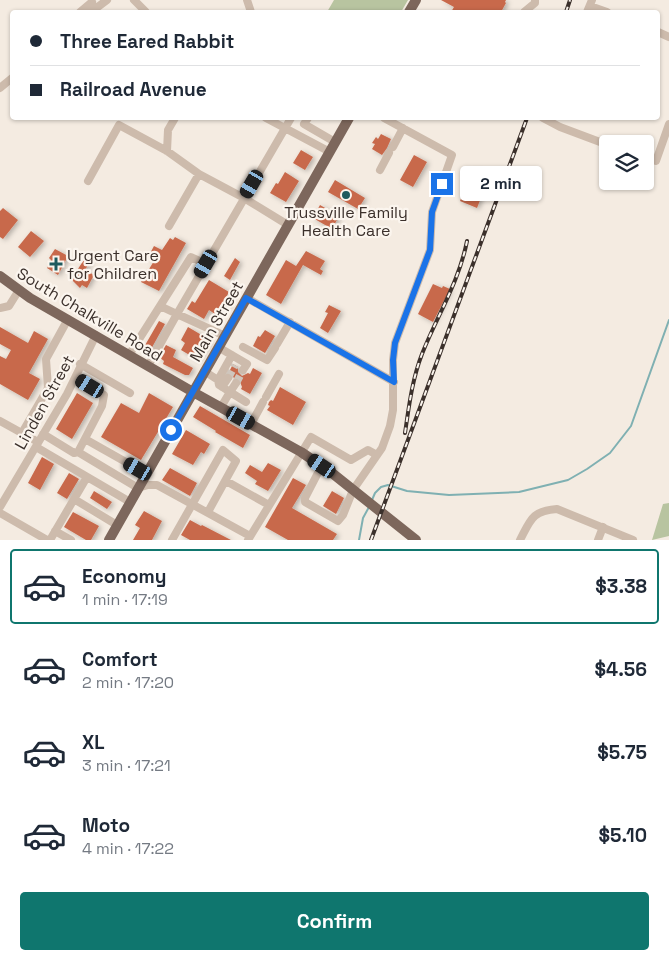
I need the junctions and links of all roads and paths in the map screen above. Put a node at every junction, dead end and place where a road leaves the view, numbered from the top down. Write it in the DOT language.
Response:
graph roads {
  1 [pos="107,0"];
  2 [pos="134,0"];
  3 [pos="536,0"];
  4 [pos="94,7"];
  5 [pos="144,10"];
  6 [pos="526,10"];
  7 [pos="10,80"];
  8 [pos="0,88"];
  9 [pos="174,120"];
  10 [pos="270,120"];
  11 [pos="290,120"];
  12 [pos="307,120"];
  13 [pos="348,120"];
  14 [pos="388,120"];
  15 [pos="552,120"];
  16 [pos="669,124"];
  17 [pos="285,128"];
  18 [pos="403,128"];
  19 [pos="599,141"];
  20 [pos="333,147"];
  21 [pos="167,151"];
  22 [pos="654,160"];
  23 [pos="380,170"];
  24 [pos="199,174"];
  25 [pos="88,181"];
  26 [pos="244,198"];
  27 [pos="288,225"];
  28 [pos="169,226"];
  29 [pos="206,264"];
  30 [pos="0,276"];
  31 [pos="19,290"];
  32 [pos="246,298"];
  33 [pos="160,306"];
  34 [pos="0,308"];
  35 [pos="177,314"];
  36 [pos="68,319"];
  37 [pos="290,322"];
  38 [pos="96,335"];
  39 [pos="225,336"];
  40 [pos="218,347"];
  41 [pos="243,347"];
  42 [pos="129,354"];
  43 [pos="80,364"];
  44 [pos="148,366"];
  45 [pos="204,371"];
  46 [pos="279,374"];
  47 [pos="75,378"];
  48 [pos="228,378"];
  49 [pos="218,380"];
  50 [pos="394,382"];
  51 [pos="236,383"];
  52 [pos="222,387"];
  53 [pos="193,392"];
  54 [pos="230,392"];
  55 [pos="130,393"];
  56 [pos="246,402"];
  57 [pos="222,407"];
  58 [pos="0,420"];
  59 [pos="251,424"];
  60 [pos="22,433"];
  61 [pos="43,434"];
  62 [pos="85,439"];
  63 [pos="37,444"];
  64 [pos="78,452"];
  65 [pos="301,452"];
  66 [pos="377,455"];
  67 [pos="322,466"];
  68 [pos="146,474"];
  69 [pos="87,477"];
  70 [pos="226,481"];
  71 [pos="138,488"];
  72 [pos="353,490"];
  73 [pos="74,500"];
  74 [pos="130,502"];
  75 [pos="192,505"];
  76 [pos="270,505"];
  77 [pos="0,507"];
  78 [pos="0,512"];
  79 [pos="208,512"];
  80 [pos="117,526"];
  81 [pos="603,527"];
  82 [pos="55,531"];
  83 [pos="249,538"];
  84 [pos="48,540"];
  85 [pos="72,540"];
  86 [pos="109,540"];
  87 [pos="172,540"];
  88 [pos="416,540"];
  89 [pos="520,540"];
  90 [pos="598,540"];
  91 [pos="633,540"];
  1 -- 4 [label="street"];
  2 -- 5 [label="street"];
  3 -- 6 [label="street"];
  7 -- 8 [label="street"];
  9 -- 21 [label="street"];
  10 -- 17 [label="street"];
  11 -- 17 [label="street"];
  12 -- 20 [label="street"];
  13 -- 20 [label="main road, Main Street"];
  14 -- 18 [label="street"];
  15 -- 19 [label="street"];
  16 -- 22 [label="street"];
  17 -- 20 [label="street"];
  17 -- 26 [label="street"];
  18 -- 23 [label="street"];
  18 -- 50 [label="street"];
  20 -- 27 [label="main road, Main Street"];
  21 -- 24 [label="street"];
  21 -- 25 [label="street"];
  24 -- 26 [label="street"];
  24 -- 28 [label="street"];
  26 -- 27 [label="street"];
  26 -- 29 [label="street"];
  27 -- 32 [label="main road, Main Street"];
  29 -- 33 [label="street"];
  29 -- 35 [label="street"];
  30 -- 31 [label="main road, South Chalkville Road"];
  31 -- 34 [label="street"];
  31 -- 36 [label="main road, South Chalkville Road"];
  32 -- 37 [label="street"];
  32 -- 39 [label="main road, Main Street"];
  33 -- 35 [label="street"];
  33 -- 42 [label="street"];
  35 -- 39 [label="street"];
  35 -- 44 [label="street"];
  36 -- 38 [label="main road, South Chalkville Road"];
  36 -- 60 [label="street"];
  37 -- 41 [label="street"];
  37 -- 50 [label="street"];
  38 -- 42 [label="main road, South Chalkville Road"];
  38 -- 43 [label="street, Linden Street"];
  39 -- 40 [label="main road, Main Street"];
  40 -- 45 [label="main road, Main Street"];
  40 -- 49 [label="street"];
  42 -- 44 [label="main road, South Chalkville Road"];
  43 -- 47 [label="street, Linden Street"];
  43 -- 55 [label="street"];
  44 -- 53 [label="main road, South Chalkville Road"];
  45 -- 49 [label="street"];
  45 -- 53 [label="main road, Main Street"];
  46 -- 59 [label="street"];
  47 -- 61 [label="street, Linden Street"];
  47 -- 62 [label="street"];
  48 -- 52 [label="street"];
  49 -- 52 [label="street"];
  50 -- 66 [label="street"];
  51 -- 54 [label="street"];
  52 -- 54 [label="street"];
  53 -- 57 [label="main road, South Chalkville Road"];
  53 -- 68 [label="main road, Main Street"];
  54 -- 56 [label="street"];
  54 -- 57 [label="street"];
  57 -- 59 [label="main road, South Chalkville Road"];
  58 -- 60 [label="street"];
  59 -- 65 [label="main road, South Chalkville Road"];
  60 -- 63 [label="street"];
  61 -- 63 [label="street, Linden Street"];
  61 -- 64 [label="street"];
  62 -- 64 [label="street"];
  62 -- 68 [label="street"];
  63 -- 69 [label="street"];
  63 -- 77 [label="street, Linden Street"];
  64 -- 71 [label="street"];
  65 -- 66 [label="street"];
  65 -- 67 [label="main road, South Chalkville Road"];
  65 -- 76 [label="street"];
  66 -- 72 [label="street"];
  67 -- 72 [label="main road, South Chalkville Road"];
  67 -- 72 [label="street"];
  68 -- 71 [label="main road, Main Street"];
  69 -- 73 [label="street"];
  69 -- 74 [label="street"];
  70 -- 75 [label="street"];
  70 -- 76 [label="street"];
  70 -- 79 [label="street"];
  71 -- 74 [label="main road, Main Street"];
  71 -- 75 [label="street"];
  72 -- 88 [label="main road, South Chalkville Road"];
  73 -- 80 [label="street"];
  73 -- 82 [label="street"];
  74 -- 80 [label="main road, Main Street"];
  75 -- 79 [label="street"];
  75 -- 87 [label="street"];
  76 -- 83 [label="street"];
  78 -- 84 [label="street"];
  79 -- 83 [label="street"];
  80 -- 86 [label="main road, Main Street"];
  81 -- 89 [label="street"];
  81 -- 90 [label="street"];
  81 -- 91 [label="street"];
  82 -- 84 [label="street"];
  82 -- 85 [label="street"];
}
